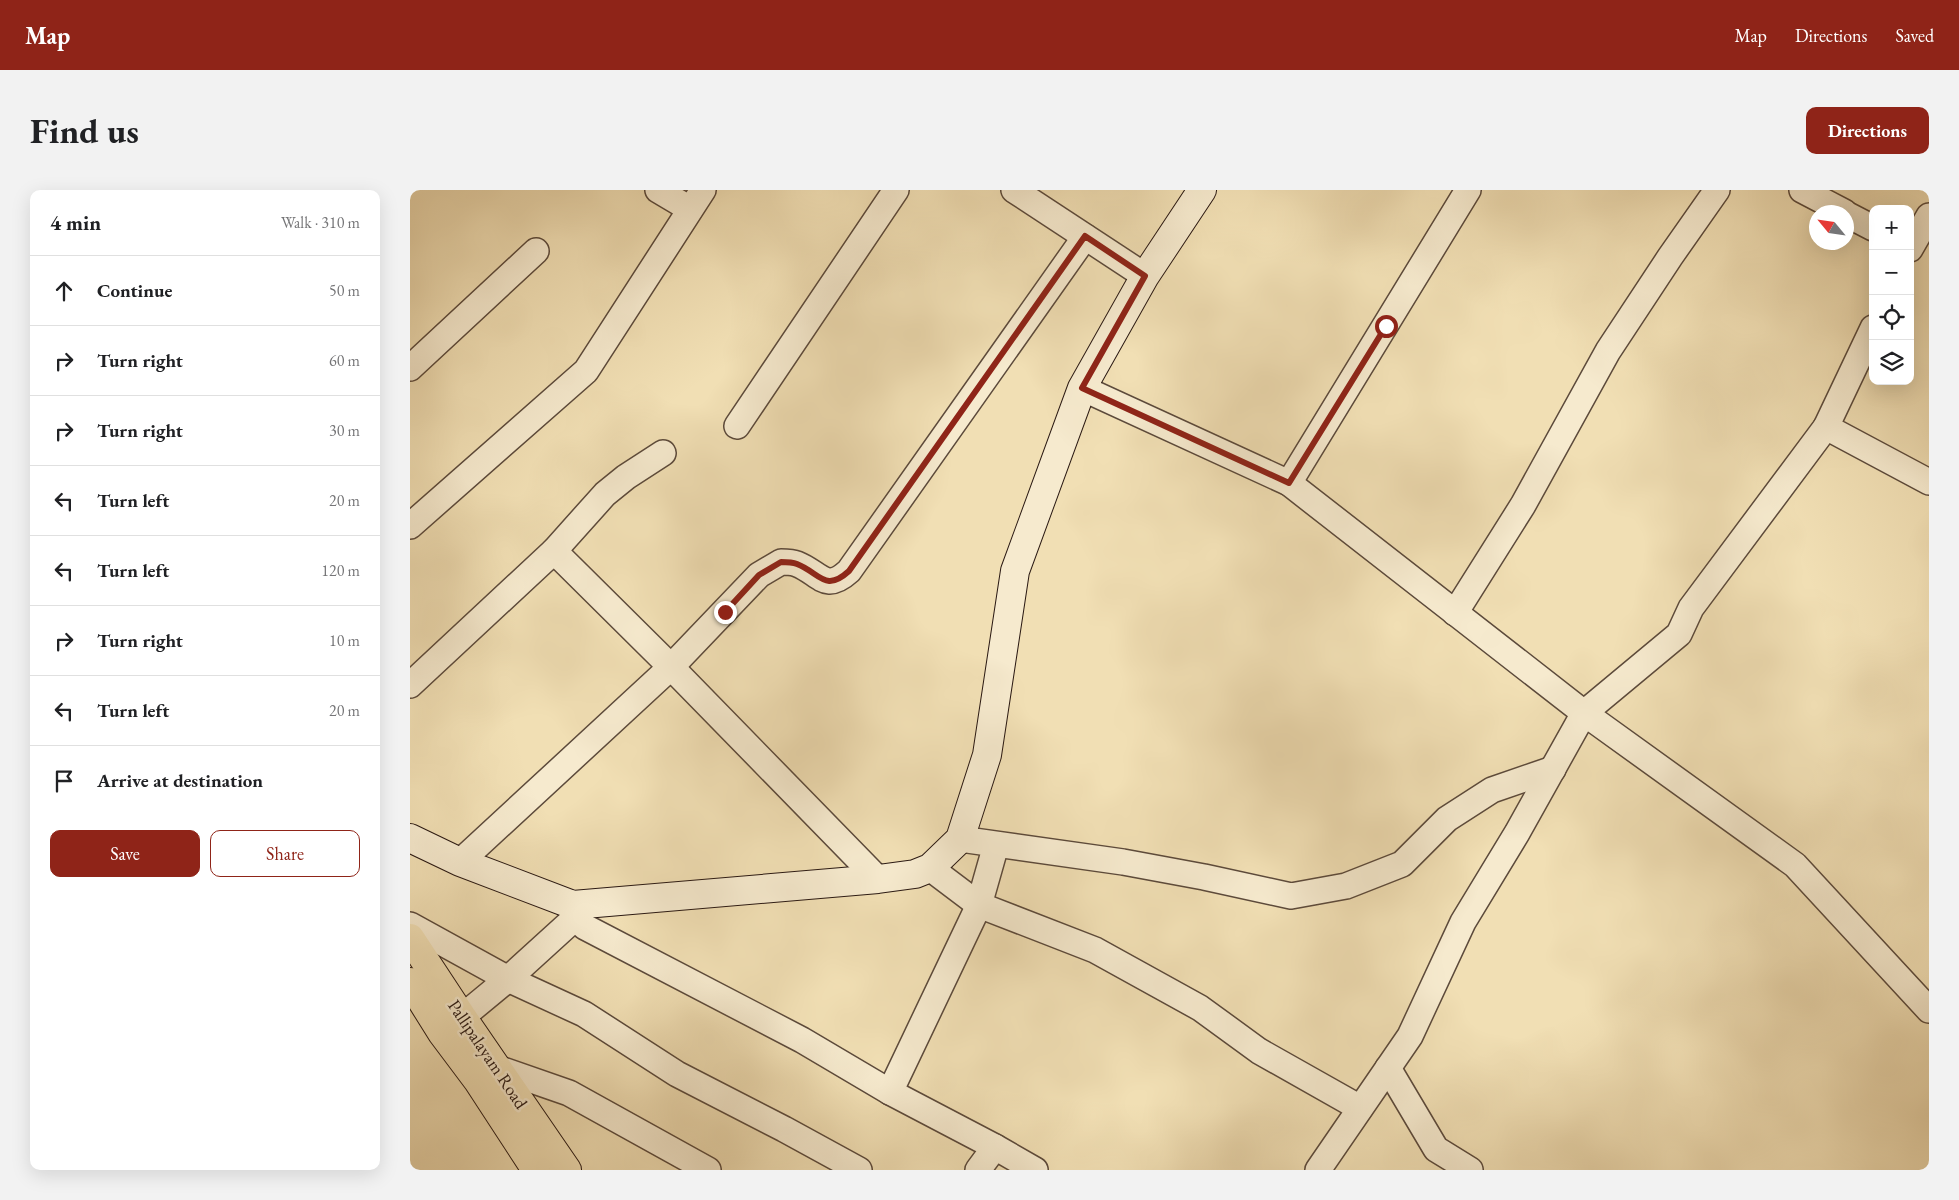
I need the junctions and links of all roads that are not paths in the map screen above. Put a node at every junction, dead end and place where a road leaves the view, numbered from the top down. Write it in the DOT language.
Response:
graph roads {
  1 [pos="658,190"];
  2 [pos="896,190"];
  3 [pos="1014,190"];
  4 [pos="1202,190"];
  5 [pos="1468,190"];
  6 [pos="1717,190"];
  7 [pos="1802,190"];
  8 [pos="696,200"];
  9 [pos="1831,205"];
  10 [pos="1929,216"];
  11 [pos="1854,217"];
  12 [pos="1869,226"];
  13 [pos="1085,236"];
  14 [pos="1914,241"];
  15 [pos="1914,250"];
  16 [pos="536,251"];
  17 [pos="1929,258"];
  18 [pos="1145,276"];
  19 [pos="1869,336"];
  20 [pos="410,368"];
  21 [pos="1082,388"];
  22 [pos="737,426"];
  23 [pos="1826,427"];
  24 [pos="663,453"];
  25 [pos="1929,482"];
  26 [pos="1289,483"];
  27 [pos="410,526"];
  28 [pos="554,551"];
  29 [pos="1455,613"];
  30 [pos="671,667"];
  31 [pos="410,685"];
  32 [pos="1584,713"];
  33 [pos="1553,769"];
  34 [pos="410,838"];
  35 [pos="960,839"];
  36 [pos="996,845"];
  37 [pos="460,862"];
  38 [pos="930,868"];
  39 [pos="878,879"];
  40 [pos="979,905"];
  41 [pos="574,912"];
  42 [pos="410,925"];
  43 [pos="410,938"];
  44 [pos="508,979"];
  45 [pos="410,982"];
  46 [pos="1929,1010"];
  47 [pos="462,1016"];
  48 [pos="497,1068"];
  49 [pos="1388,1068"];
  50 [pos="890,1092"];
  51 [pos="1360,1108"];
  52 [pos="996,1147"];
  53 [pos="536,1170"];
  54 [pos="567,1170"];
  55 [pos="708,1170"];
  56 [pos="859,1170"];
  57 [pos="978,1170"];
  58 [pos="1035,1170"];
  59 [pos="1318,1170"];
  60 [pos="1470,1170"];
  1 -- 8 [label="street"];
  2 -- 22 [label="street"];
  3 -- 13 [label="street"];
  4 -- 18 [label="street"];
  5 -- 26 [label="street"];
  6 -- 29 [label="street"];
  7 -- 9 [label="street"];
  8 -- 27 [label="street"];
  10 -- 14 [label="street"];
  11 -- 12 [label="street"];
  13 -- 18 [label="street"];
  13 -- 30 [label="street"];
  15 -- 17 [label="street"];
  16 -- 20 [label="street"];
  18 -- 21 [label="street"];
  19 -- 23 [label="street"];
  21 -- 26 [label="street"];
  21 -- 35 [label="street"];
  23 -- 25 [label="street"];
  23 -- 32 [label="street"];
  24 -- 28 [label="street"];
  26 -- 29 [label="street"];
  28 -- 30 [label="street"];
  28 -- 31 [label="street"];
  29 -- 32 [label="street"];
  30 -- 37 [label="street"];
  30 -- 39 [label="street"];
  32 -- 33 [label="street"];
  32 -- 46 [label="street"];
  33 -- 36 [label="street"];
  33 -- 49 [label="street"];
  34 -- 37 [label="street"];
  35 -- 36 [label="street"];
  35 -- 38 [label="street"];
  36 -- 40 [label="street"];
  37 -- 41 [label="street"];
  38 -- 39 [label="street"];
  38 -- 40 [label="street"];
  39 -- 41 [label="street"];
  40 -- 50 [label="street"];
  40 -- 51 [label="street"];
  41 -- 44 [label="street"];
  41 -- 50 [label="street"];
  42 -- 44 [label="street"];
  43 -- 47 [label="highway, Pallipalayam Road"];
  44 -- 47 [label="street"];
  44 -- 56 [label="street"];
  45 -- 53 [label="highway, Pallipalayam Road"];
  47 -- 48 [label="highway, Pallipalayam Road"];
  48 -- 54 [label="highway, Pallipalayam Road"];
  48 -- 55 [label="street"];
  49 -- 51 [label="street"];
  49 -- 60 [label="street"];
  50 -- 52 [label="street"];
  51 -- 59 [label="street"];
  52 -- 57 [label="street"];
  52 -- 58 [label="street"];
}
